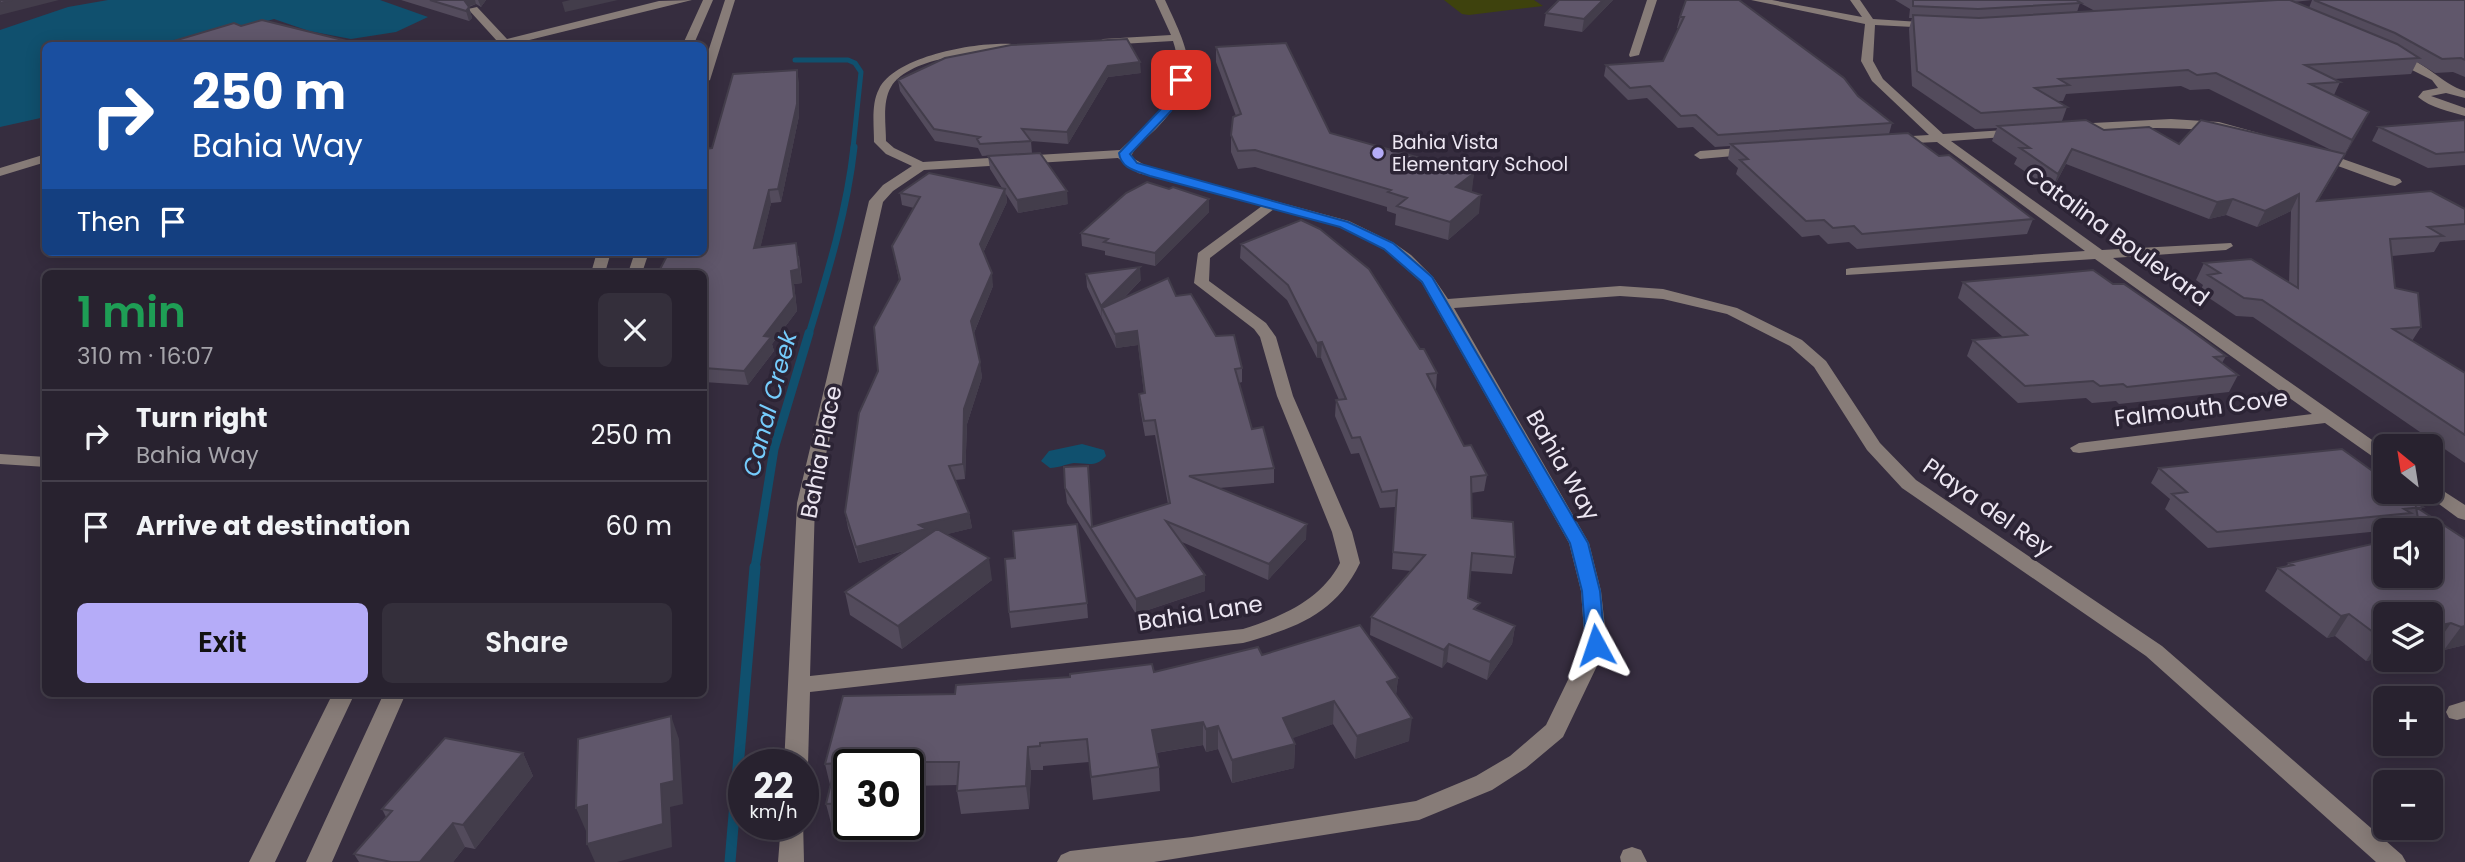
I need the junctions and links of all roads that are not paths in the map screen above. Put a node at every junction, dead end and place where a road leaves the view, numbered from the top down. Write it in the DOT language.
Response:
graph roads {
  1 [pos="687,0"];
  2 [pos="709,0"];
  3 [pos="730,0"];
  4 [pos="1160,0"];
  5 [pos="1652,0"];
  6 [pos="1756,0"];
  7 [pos="1796,0"];
  8 [pos="1855,0"];
  9 [pos="473,9"];
  10 [pos="1868,17"];
  11 [pos="1945,22"];
  12 [pos="1176,38"];
  13 [pos="504,42"];
  14 [pos="689,42"];
  15 [pos="1083,43"];
  16 [pos="1030,46"];
  17 [pos="2385,53"];
  18 [pos="1634,55"];
  19 [pos="707,71"];
  20 [pos="2446,90"];
  21 [pos="2465,95"];
  22 [pos="2465,112"];
  23 [pos="2060,129"];
  24 [pos="2033,131"];
  25 [pos="1940,138"];
  26 [pos="2277,141"];
  27 [pos="1887,142"];
  28 [pos="2302,149"];
  29 [pos="1767,150"];
  30 [pos="1124,153"];
  31 [pos="1700,155"];
  32 [pos="42,159"];
  33 [pos="921,166"];
  34 [pos="0,172"];
  35 [pos="2395,181"];
  36 [pos="1273,204"];
  37 [pos="2225,246"];
  38 [pos="2099,256"];
  39 [pos="1851,272"];
  40 [pos="1444,304"];
  41 [pos="2328,417"];
  42 [pos="2079,448"];
  43 [pos="2373,449"];
  44 [pos="0,459"];
  45 [pos="42,461"];
  46 [pos="2443,498"];
  47 [pos="2465,514"];
  48 [pos="801,685"];
  49 [pos="342,697"];
  50 [pos="393,697"];
  51 [pos="797,749"];
  52 [pos="792,840"];
  53 [pos="262,862"];
  54 [pos="319,862"];
  55 [pos="791,862"];
  56 [pos="1070,862"];
  57 [pos="2393,862"];
  1 -- 13 [label="street"];
  2 -- 14 [label="street"];
  3 -- 19 [label="street"];
  4 -- 12 [label="street"];
  5 -- 18 [label="street"];
  6 -- 10 [label="street"];
  7 -- 10 [label="street"];
  8 -- 10 [label="street"];
  9 -- 13 [label="street"];
  10 -- 11 [label="street"];
  10 -- 25 [label="street, Catalina Boulevard"];
  12 -- 15 [label="street"];
  12 -- 30 [label="street"];
  16 -- 33 [label="street"];
  17 -- 20 [label="street"];
  20 -- 21 [label="street"];
  20 -- 22 [label="street"];
  23 -- 26 [label="street"];
  24 -- 25 [label="street"];
  25 -- 27 [label="street"];
  25 -- 38 [label="street, Catalina Boulevard"];
  28 -- 35 [label="street"];
  29 -- 31 [label="street"];
  30 -- 33 [label="street"];
  30 -- 36 [label="street, Bahia Way"];
  32 -- 34 [label="street"];
  33 -- 48 [label="street, Bahia Place"];
  36 -- 40 [label="street, Bahia Way"];
  36 -- 48 [label="street, Bahia Lane"];
  37 -- 38 [label="street"];
  38 -- 39 [label="street"];
  38 -- 41 [label="street, Catalina Boulevard"];
  40 -- 56 [label="street, Bahia Way"];
  40 -- 57 [label="street, Playa del Rey"];
  41 -- 42 [label="street, Falmouth Cove"];
  41 -- 43 [label="street, Catalina Boulevard"];
  44 -- 45 [label="street"];
  46 -- 47 [label="street"];
  48 -- 51 [label="street, Bahia Place"];
  49 -- 53 [label="street"];
  50 -- 54 [label="street"];
  52 -- 55 [label="street"];
}
